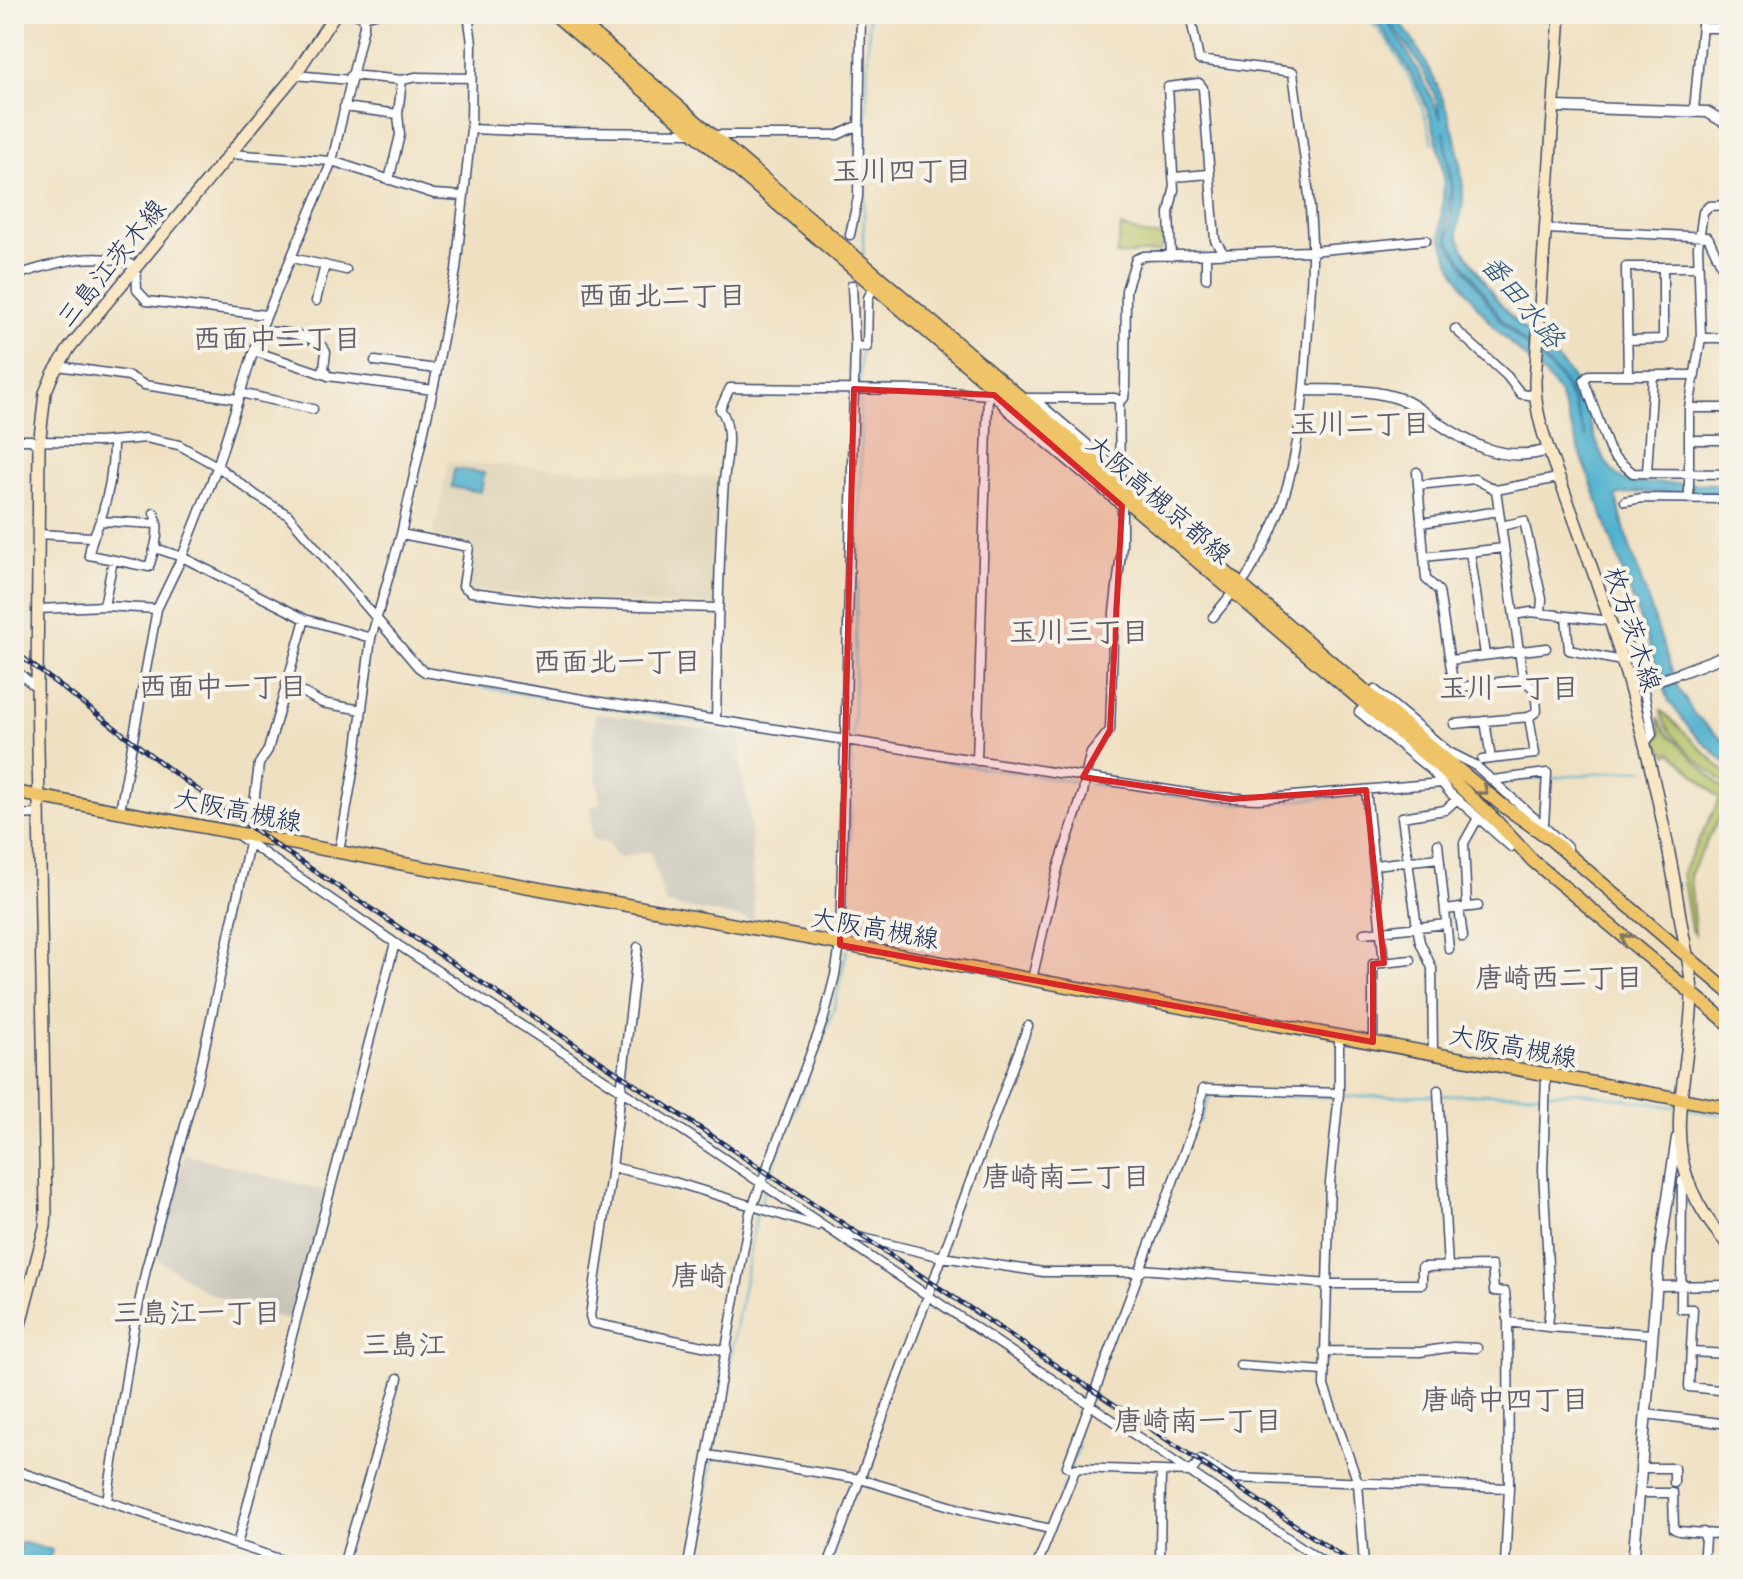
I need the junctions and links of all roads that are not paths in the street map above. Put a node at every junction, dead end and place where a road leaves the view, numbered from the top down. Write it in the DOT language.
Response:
graph roads {
  1 [pos="335,14"];
  2 [pos="375,14"];
  3 [pos="468,14"];
  4 [pos="554,14"];
  5 [pos="570,14"];
  6 [pos="861,14"];
  7 [pos="1190,14"];
  8 [pos="1560,14"];
  9 [pos="1703,14"];
  10 [pos="359,16"];
  11 [pos="1703,28"];
  12 [pos="1729,28"];
  13 [pos="295,75"];
  14 [pos="350,78"];
  15 [pos="471,78"];
  16 [pos="402,80"];
  17 [pos="344,107"];
  18 [pos="1555,107"];
  19 [pos="1694,110"];
  20 [pos="398,114"];
  21 [pos="859,125"];
  22 [pos="1729,125"];
  23 [pos="471,129"];
  24 [pos="693,133"];
  25 [pos="711,135"];
  26 [pos="230,154"];
  27 [pos="332,161"];
  28 [pos="1209,174"];
  29 [pos="1174,177"];
  30 [pos="389,180"];
  31 [pos="464,196"];
  32 [pos="1729,205"];
  33 [pos="1547,229"];
  34 [pos="850,235"];
  35 [pos="1701,235"];
  36 [pos="1426,240"];
  37 [pos="1312,251"];
  38 [pos="1224,254"];
  39 [pos="1206,255"];
  40 [pos="1171,256"];
  41 [pos="292,258"];
  42 [pos="325,265"];
  43 [pos="136,266"];
  44 [pos="1663,267"];
  45 [pos="1698,267"];
  46 [pos="346,270"];
  47 [pos="14,276"];
  48 [pos="1206,278"];
  49 [pos="1729,281"];
  50 [pos="852,285"];
  51 [pos="874,287"];
  52 [pos="316,301"];
  53 [pos="266,315"];
  54 [pos="1455,329"];
  55 [pos="260,331"];
  56 [pos="1701,338"];
  57 [pos="1729,338"];
  58 [pos="1627,340"];
  59 [pos="855,346"];
  60 [pos="254,351"];
  61 [pos="375,361"];
  62 [pos="58,366"];
  63 [pos="437,369"];
  64 [pos="326,375"];
  65 [pos="1628,375"];
  66 [pos="1653,375"];
  67 [pos="1695,375"];
  68 [pos="854,389"];
  69 [pos="433,390"];
  70 [pos="1305,390"];
  71 [pos="996,395"];
  72 [pos="239,396"];
  73 [pos="1536,396"];
  74 [pos="1028,398"];
  75 [pos="1119,401"];
  76 [pos="1689,408"];
  77 [pos="1729,408"];
  78 [pos="313,409"];
  79 [pos="14,440"];
  80 [pos="1689,440"];
  81 [pos="1729,440"];
  82 [pos="39,444"];
  83 [pos="113,446"];
  84 [pos="1549,450"];
  85 [pos="217,466"];
  86 [pos="1417,472"];
  87 [pos="1647,472"];
  88 [pos="1729,474"];
  89 [pos="1689,476"];
  90 [pos="1558,478"];
  91 [pos="1418,485"];
  92 [pos="1496,490"];
  93 [pos="1689,495"];
  94 [pos="1729,499"];
  95 [pos="1625,501"];
  96 [pos="1499,511"];
  97 [pos="154,513"];
  98 [pos="100,521"];
  99 [pos="1421,523"];
  100 [pos="157,524"];
  101 [pos="1501,526"];
  102 [pos="38,534"];
  103 [pos="401,534"];
  104 [pos="91,537"];
  105 [pos="155,548"];
  106 [pos="1504,548"];
  107 [pos="1470,552"];
  108 [pos="182,557"];
  109 [pos="1424,557"];
  110 [pos="113,560"];
  111 [pos="1246,578"];
  112 [pos="1230,596"];
  113 [pos="104,606"];
  114 [pos="718,608"];
  115 [pos="38,609"];
  116 [pos="157,609"];
  117 [pos="1541,613"];
  118 [pos="1514,615"];
  119 [pos="376,617"];
  120 [pos="1213,617"];
  121 [pos="1566,617"];
  122 [pos="305,619"];
  123 [pos="1611,624"];
  124 [pos="371,638"];
  125 [pos="1546,648"];
  126 [pos="1519,651"];
  127 [pos="1729,654"];
  128 [pos="1485,655"];
  129 [pos="1450,660"];
  130 [pos="1621,661"];
  131 [pos="1729,666"];
  132 [pos="14,669"];
  133 [pos="1682,672"];
  134 [pos="1523,679"];
  135 [pos="286,683"];
  136 [pos="1647,685"];
  137 [pos="37,688"];
  138 [pos="1373,693"];
  139 [pos="1729,706"];
  140 [pos="1362,709"];
  141 [pos="362,710"];
  142 [pos="1529,717"];
  143 [pos="716,720"];
  144 [pos="1485,721"];
  145 [pos="1454,724"];
  146 [pos="846,740"];
  147 [pos="1645,743"];
  148 [pos="977,761"];
  149 [pos="1085,777"];
  150 [pos="1493,780"];
  151 [pos="1442,783"];
  152 [pos="1366,790"];
  153 [pos="14,792"];
  154 [pos="39,796"];
  155 [pos="1457,799"];
  156 [pos="120,811"];
  157 [pos="39,814"];
  158 [pos="14,815"];
  159 [pos="1478,818"];
  160 [pos="1544,825"];
  161 [pos="249,838"];
  162 [pos="1438,844"];
  163 [pos="1511,847"];
  164 [pos="339,852"];
  165 [pos="1439,858"];
  166 [pos="1409,861"];
  167 [pos="1581,864"];
  168 [pos="1374,865"];
  169 [pos="1478,906"];
  170 [pos="1463,908"];
  171 [pos="1445,910"];
  172 [pos="1446,924"];
  173 [pos="1417,927"];
  174 [pos="1381,931"];
  175 [pos="1364,933"];
  176 [pos="1463,937"];
  177 [pos="395,943"];
  178 [pos="840,945"];
  179 [pos="638,947"];
  180 [pos="1449,949"];
  181 [pos="1685,953"];
  182 [pos="1411,960"];
  183 [pos="1384,963"];
  184 [pos="1032,979"];
  185 [pos="1692,991"];
  186 [pos="1729,992"];
  187 [pos="1729,1024"];
  188 [pos="1028,1026"];
  189 [pos="1339,1036"];
  190 [pos="1373,1042"];
  191 [pos="1433,1053"];
  192 [pos="1546,1074"];
  193 [pos="620,1089"];
  194 [pos="1438,1090"];
  195 [pos="1339,1093"];
  196 [pos="1681,1099"];
  197 [pos="1729,1108"];
  198 [pos="612,1167"];
  199 [pos="1680,1181"];
  200 [pos="761,1183"];
  201 [pos="753,1205"];
  202 [pos="829,1229"];
  203 [pos="1729,1246"];
  204 [pos="942,1257"];
  205 [pos="1448,1267"];
  206 [pos="1142,1270"];
  207 [pos="1327,1284"];
  208 [pos="1729,1285"];
  209 [pos="1656,1286"];
  210 [pos="1682,1286"];
  211 [pos="928,1296"];
  212 [pos="1508,1322"];
  213 [pos="1548,1327"];
  214 [pos="1651,1334"];
  215 [pos="14,1348"];
  216 [pos="1477,1348"];
  217 [pos="727,1351"];
  218 [pos="1324,1351"];
  219 [pos="1691,1352"];
  220 [pos="1729,1354"];
  221 [pos="1240,1365"];
  222 [pos="1323,1371"];
  223 [pos="398,1378"];
  224 [pos="1728,1393"];
  225 [pos="1090,1405"];
  226 [pos="1646,1414"];
  227 [pos="1729,1424"];
  228 [pos="708,1455"];
  229 [pos="1641,1468"];
  230 [pos="14,1470"];
  231 [pos="1073,1470"];
  232 [pos="1161,1472"];
  233 [pos="1191,1472"];
  234 [pos="860,1479"];
  235 [pos="1358,1483"];
  236 [pos="1674,1483"];
  237 [pos="1509,1488"];
  238 [pos="1639,1493"];
  239 [pos="107,1501"];
  240 [pos="1051,1529"];
  241 [pos="1703,1532"];
  242 [pos="1729,1535"];
  243 [pos="237,1545"];
  244 [pos="297,1565"];
  245 [pos="343,1565"];
  246 [pos="688,1565"];
  247 [pos="828,1565"];
  248 [pos="1037,1565"];
  249 [pos="1160,1565"];
  250 [pos="1328,1565"];
  251 [pos="1364,1565"];
  252 [pos="1505,1565"];
  253 [pos="1633,1565"];
  254 [pos="1703,1565"];
  1 -- 13 [label="main road, 三島江茨木線"];
  2 -- 10 [label="street"];
  3 -- 15 [label="street"];
  4 -- 24 [label="main road, 大阪高槻京都線"];
  5 -- 25 [label="main road, 大阪高槻京都線"];
  6 -- 21 [label="street"];
  7 -- 37 [label="street"];
  8 -- 18 [label="main road, 枚方茨木線"];
  9 -- 11 [label="street"];
  10 -- 14 [label="street"];
  11 -- 12 [label="street"];
  11 -- 19 [label="street"];
  13 -- 14 [label="street"];
  13 -- 26 [label="main road, 三島江茨木線"];
  14 -- 16 [label="street"];
  14 -- 17 [label="street"];
  15 -- 16 [label="street"];
  15 -- 23 [label="street"];
  16 -- 20 [label="street"];
  17 -- 20 [label="street"];
  17 -- 27 [label="street"];
  18 -- 19 [label="street"];
  18 -- 33 [label="main road, 枚方茨木線"];
  19 -- 22 [label="street"];
  20 -- 30 [label="street"];
  21 -- 25 [label="street"];
  21 -- 34 [label="street"];
  23 -- 24 [label="street"];
  23 -- 31 [label="street"];
  24 -- 25 [label="street"];
  24 -- 51 [label="main road, 大阪高槻京都線"];
  25 -- 74 [label="main road, 大阪高槻京都線"];
  26 -- 27 [label="street"];
  26 -- 43 [label="main road, 三島江茨木線"];
  27 -- 30 [label="street"];
  27 -- 41 [label="street"];
  28 -- 29 [label="street"];
  28 -- 29 [label="street"];
  28 -- 38 [label="street"];
  29 -- 40 [label="street"];
  30 -- 31 [label="street"];
  31 -- 63 [label="street"];
  32 -- 35 [label="street"];
  33 -- 35 [label="street"];
  33 -- 73 [label="main road, 枚方茨木線"];
  35 -- 45 [label="street"];
  35 -- 49 [label="street"];
  36 -- 37 [label="street"];
  37 -- 38 [label="street"];
  37 -- 70 [label="street"];
  38 -- 39 [label="street"];
  39 -- 40 [label="street"];
  39 -- 48 [label="street"];
  40 -- 75 [label="street"];
  41 -- 42 [label="street"];
  41 -- 53 [label="street"];
  42 -- 46 [label="street"];
  42 -- 52 [label="street"];
  43 -- 47 [label="street"];
  43 -- 53 [label="street"];
  43 -- 62 [label="main road, 三島江茨木線"];
  44 -- 45 [label="street"];
  44 -- 58 [label="street"];
  44 -- 58 [label="street"];
  45 -- 56 [label="street"];
  50 -- 59 [label="street"];
  51 -- 59 [label="street"];
  51 -- 71 [label="main road, 大阪高槻京都線"];
  53 -- 55 [label="street"];
  54 -- 73 [label="street"];
  55 -- 60 [label="street"];
  55 -- 64 [label="street"];
  56 -- 57 [label="street"];
  56 -- 67 [label="street"];
  58 -- 65 [label="street"];
  59 -- 68 [label="street"];
  60 -- 64 [label="street"];
  60 -- 72 [label="street"];
  61 -- 63 [label="street"];
  62 -- 72 [label="street"];
  62 -- 82 [label="main road, 三島江茨木線"];
  63 -- 69 [label="street"];
  64 -- 69 [label="street"];
  65 -- 66 [label="street"];
  65 -- 87 [label="street"];
  66 -- 67 [label="street"];
  66 -- 87 [label="street"];
  67 -- 76 [label="street"];
  68 -- 71 [label="street"];
  68 -- 114 [label="street"];
  68 -- 146 [label="street"];
  69 -- 103 [label="street"];
  70 -- 84 [label="street"];
  70 -- 111 [label="street"];
  71 -- 74 [label="street"];
  71 -- 148 [label="street"];
  71 -- 149 [label="street"];
  185 -- 71 [label="main road, 大阪高槻京都線, one-way"];
  72 -- 78 [label="street"];
  72 -- 85 [label="street"];
  73 -- 84 [label="main road, 枚方茨木線"];
  74 -- 75 [label="street"];
  74 -- 75 [label="street"];
  74 -- 167 [label="main road, 大阪高槻京都線, one-way"];
  76 -- 77 [label="street"];
  76 -- 80 [label="street"];
  79 -- 82 [label="street"];
  80 -- 81 [label="street"];
  80 -- 89 [label="street"];
  82 -- 85 [label="street"];
  82 -- 102 [label="main road, 三島江茨木線"];
  83 -- 98 [label="street"];
  84 -- 90 [label="main road, 枚方茨木線"];
  85 -- 108 [label="street"];
  85 -- 119 [label="street"];
  86 -- 91 [label="street"];
  87 -- 89 [label="street"];
  88 -- 89 [label="street"];
  89 -- 93 [label="street"];
  90 -- 92 [label="street"];
  90 -- 123 [label="main road, 枚方茨木線"];
  91 -- 92 [label="street"];
  91 -- 99 [label="street"];
  92 -- 96 [label="street"];
  93 -- 94 [label="street"];
  93 -- 95 [label="street"];
  96 -- 99 [label="street"];
  96 -- 101 [label="street"];
  97 -- 100 [label="street"];
  98 -- 100 [label="street"];
  98 -- 104 [label="street"];
  99 -- 109 [label="street"];
  100 -- 105 [label="street"];
  101 -- 106 [label="street"];
  101 -- 117 [label="street"];
  102 -- 104 [label="street"];
  102 -- 115 [label="main road, 三島江茨木線"];
  103 -- 114 [label="street"];
  103 -- 119 [label="street"];
  104 -- 110 [label="street"];
  105 -- 108 [label="street"];
  105 -- 110 [label="street"];
  106 -- 107 [label="street"];
  106 -- 118 [label="street"];
  107 -- 109 [label="street"];
  107 -- 128 [label="street"];
  108 -- 116 [label="street"];
  108 -- 122 [label="street"];
  109 -- 129 [label="street"];
  110 -- 113 [label="street"];
  112 -- 120 [label="street"];
  113 -- 115 [label="street"];
  113 -- 116 [label="street"];
  114 -- 143 [label="street"];
  115 -- 137 [label="main road, 三島江茨木線"];
  116 -- 156 [label="street"];
  117 -- 118 [label="street"];
  117 -- 121 [label="street"];
  118 -- 126 [label="street"];
  119 -- 124 [label="street"];
  119 -- 143 [label="street"];
  121 -- 123 [label="street"];
  121 -- 130 [label="street"];
  122 -- 124 [label="street"];
  122 -- 135 [label="street"];
  123 -- 130 [label="main road, 枚方茨木線"];
  123 -- 136 [label="street"];
  124 -- 141 [label="street"];
  125 -- 126 [label="street"];
  126 -- 128 [label="street"];
  126 -- 134 [label="street"];
  127 -- 133 [label="street"];
  128 -- 129 [label="street"];
  129 -- 134 [label="street"];
  130 -- 147 [label="main road, 枚方茨木線"];
  131 -- 139 [label="street"];
  132 -- 137 [label="street"];
  133 -- 136 [label="street"];
  134 -- 142 [label="street"];
  135 -- 141 [label="street"];
  135 -- 161 [label="street"];
  136 -- 147 [label="street"];
  137 -- 154 [label="main road, 三島江茨木線"];
  138 -- 150 [label="street"];
  140 -- 151 [label="street"];
  141 -- 164 [label="street"];
  142 -- 144 [label="street"];
  142 -- 144 [label="street"];
  143 -- 146 [label="street"];
  144 -- 145 [label="street"];
  146 -- 148 [label="street"];
  146 -- 178 [label="street"];
  147 -- 181 [label="main road, 枚方茨木線"];
  148 -- 149 [label="street"];
  149 -- 152 [label="street"];
  149 -- 184 [label="street"];
  150 -- 160 [label="street"];
  150 -- 160 [label="street"];
  151 -- 152 [label="street"];
  151 -- 155 [label="street"];
  152 -- 168 [label="street"];
  153 -- 154 [label="main road, 大阪高槻線"];
  154 -- 156 [label="main road, 大阪高槻線"];
  154 -- 157 [label="main road, 三島江茨木線"];
  155 -- 159 [label="street"];
  155 -- 166 [label="street"];
  156 -- 161 [label="main road, 大阪高槻線"];
  157 -- 158 [label="street"];
  157 -- 215 [label="main road, 三島江茨木線"];
  159 -- 163 [label="street"];
  159 -- 170 [label="street"];
  160 -- 167 [label="street"];
  161 -- 164 [label="main road, 大阪高槻線"];
  161 -- 177 [label="street"];
  161 -- 239 [label="street"];
  162 -- 165 [label="street"];
  164 -- 178 [label="main road, 大阪高槻線"];
  165 -- 166 [label="street"];
  165 -- 171 [label="street"];
  166 -- 168 [label="street"];
  166 -- 173 [label="street"];
  167 -- 181 [label="main road, 大阪高槻京都線"];
  168 -- 174 [label="street"];
  169 -- 170 [label="street"];
  170 -- 171 [label="street"];
  170 -- 176 [label="street"];
  171 -- 172 [label="street"];
  172 -- 173 [label="street"];
  172 -- 180 [label="street"];
  173 -- 174 [label="street"];
  173 -- 191 [label="street"];
  174 -- 175 [label="street"];
  174 -- 183 [label="street"];
  177 -- 193 [label="street"];
  177 -- 243 [label="street"];
  178 -- 184 [label="main road, 大阪高槻線"];
  178 -- 200 [label="street"];
  179 -- 193 [label="street"];
  181 -- 185 [label="main road, 枚方茨木線"];
  181 -- 186 [label="main road, 大阪高槻京都線"];
  182 -- 183 [label="street"];
  183 -- 190 [label="street"];
  184 -- 189 [label="main road, 大阪高槻線"];
  185 -- 187 [label="main road, 大阪高槻京都線"];
  185 -- 196 [label="main road, 枚方茨木線"];
  188 -- 204 [label="street"];
  189 -- 190 [label="main road, 大阪高槻線"];
  189 -- 195 [label="street"];
  190 -- 191 [label="main road, 大阪高槻線"];
  191 -- 192 [label="main road, 大阪高槻線"];
  192 -- 196 [label="main road, 大阪高槻線"];
  192 -- 213 [label="street"];
  193 -- 198 [label="street"];
  193 -- 200 [label="street"];
  194 -- 205 [label="street"];
  195 -- 206 [label="street"];
  195 -- 207 [label="street"];
  196 -- 197 [label="main road, 大阪高槻線"];
  196 -- 199 [label="main road, 枚方茨木線"];
  198 -- 201 [label="street"];
  198 -- 217 [label="street"];
  199 -- 203 [label="main road, 枚方茨木線"];
  199 -- 209 [label="street"];
  199 -- 210 [label="street"];
  200 -- 201 [label="street"];
  200 -- 202 [label="street"];
  201 -- 202 [label="street"];
  201 -- 217 [label="street"];
  202 -- 204 [label="street"];
  202 -- 211 [label="street"];
  204 -- 206 [label="street"];
  204 -- 211 [label="street"];
  205 -- 207 [label="street"];
  205 -- 212 [label="street"];
  206 -- 207 [label="street"];
  206 -- 225 [label="street"];
  207 -- 218 [label="street"];
  208 -- 210 [label="street"];
  209 -- 210 [label="street"];
  209 -- 214 [label="street"];
  210 -- 219 [label="street"];
  211 -- 225 [label="street"];
  211 -- 234 [label="street"];
  212 -- 213 [label="street"];
  212 -- 237 [label="street"];
  213 -- 214 [label="street"];
  214 -- 226 [label="street"];
  216 -- 218 [label="street"];
  217 -- 228 [label="street"];
  218 -- 222 [label="street"];
  219 -- 220 [label="street"];
  219 -- 224 [label="street"];
  221 -- 222 [label="street"];
  222 -- 235 [label="street"];
  223 -- 245 [label="street"];
  225 -- 231 [label="street"];
  225 -- 233 [label="street"];
  226 -- 227 [label="street"];
  226 -- 229 [label="street"];
  228 -- 234 [label="street"];
  228 -- 246 [label="street"];
  229 -- 236 [label="street"];
  229 -- 238 [label="street"];
  230 -- 239 [label="street"];
  231 -- 232 [label="street"];
  231 -- 240 [label="street"];
  232 -- 233 [label="street"];
  232 -- 249 [label="street"];
  233 -- 235 [label="street"];
  233 -- 250 [label="street"];
  234 -- 240 [label="street"];
  234 -- 247 [label="street"];
  235 -- 237 [label="street"];
  235 -- 251 [label="street"];
  237 -- 252 [label="street"];
  238 -- 241 [label="street"];
  238 -- 253 [label="street"];
  239 -- 243 [label="street"];
  240 -- 248 [label="street"];
  241 -- 242 [label="street"];
  241 -- 254 [label="street"];
  243 -- 244 [label="street"];
}
